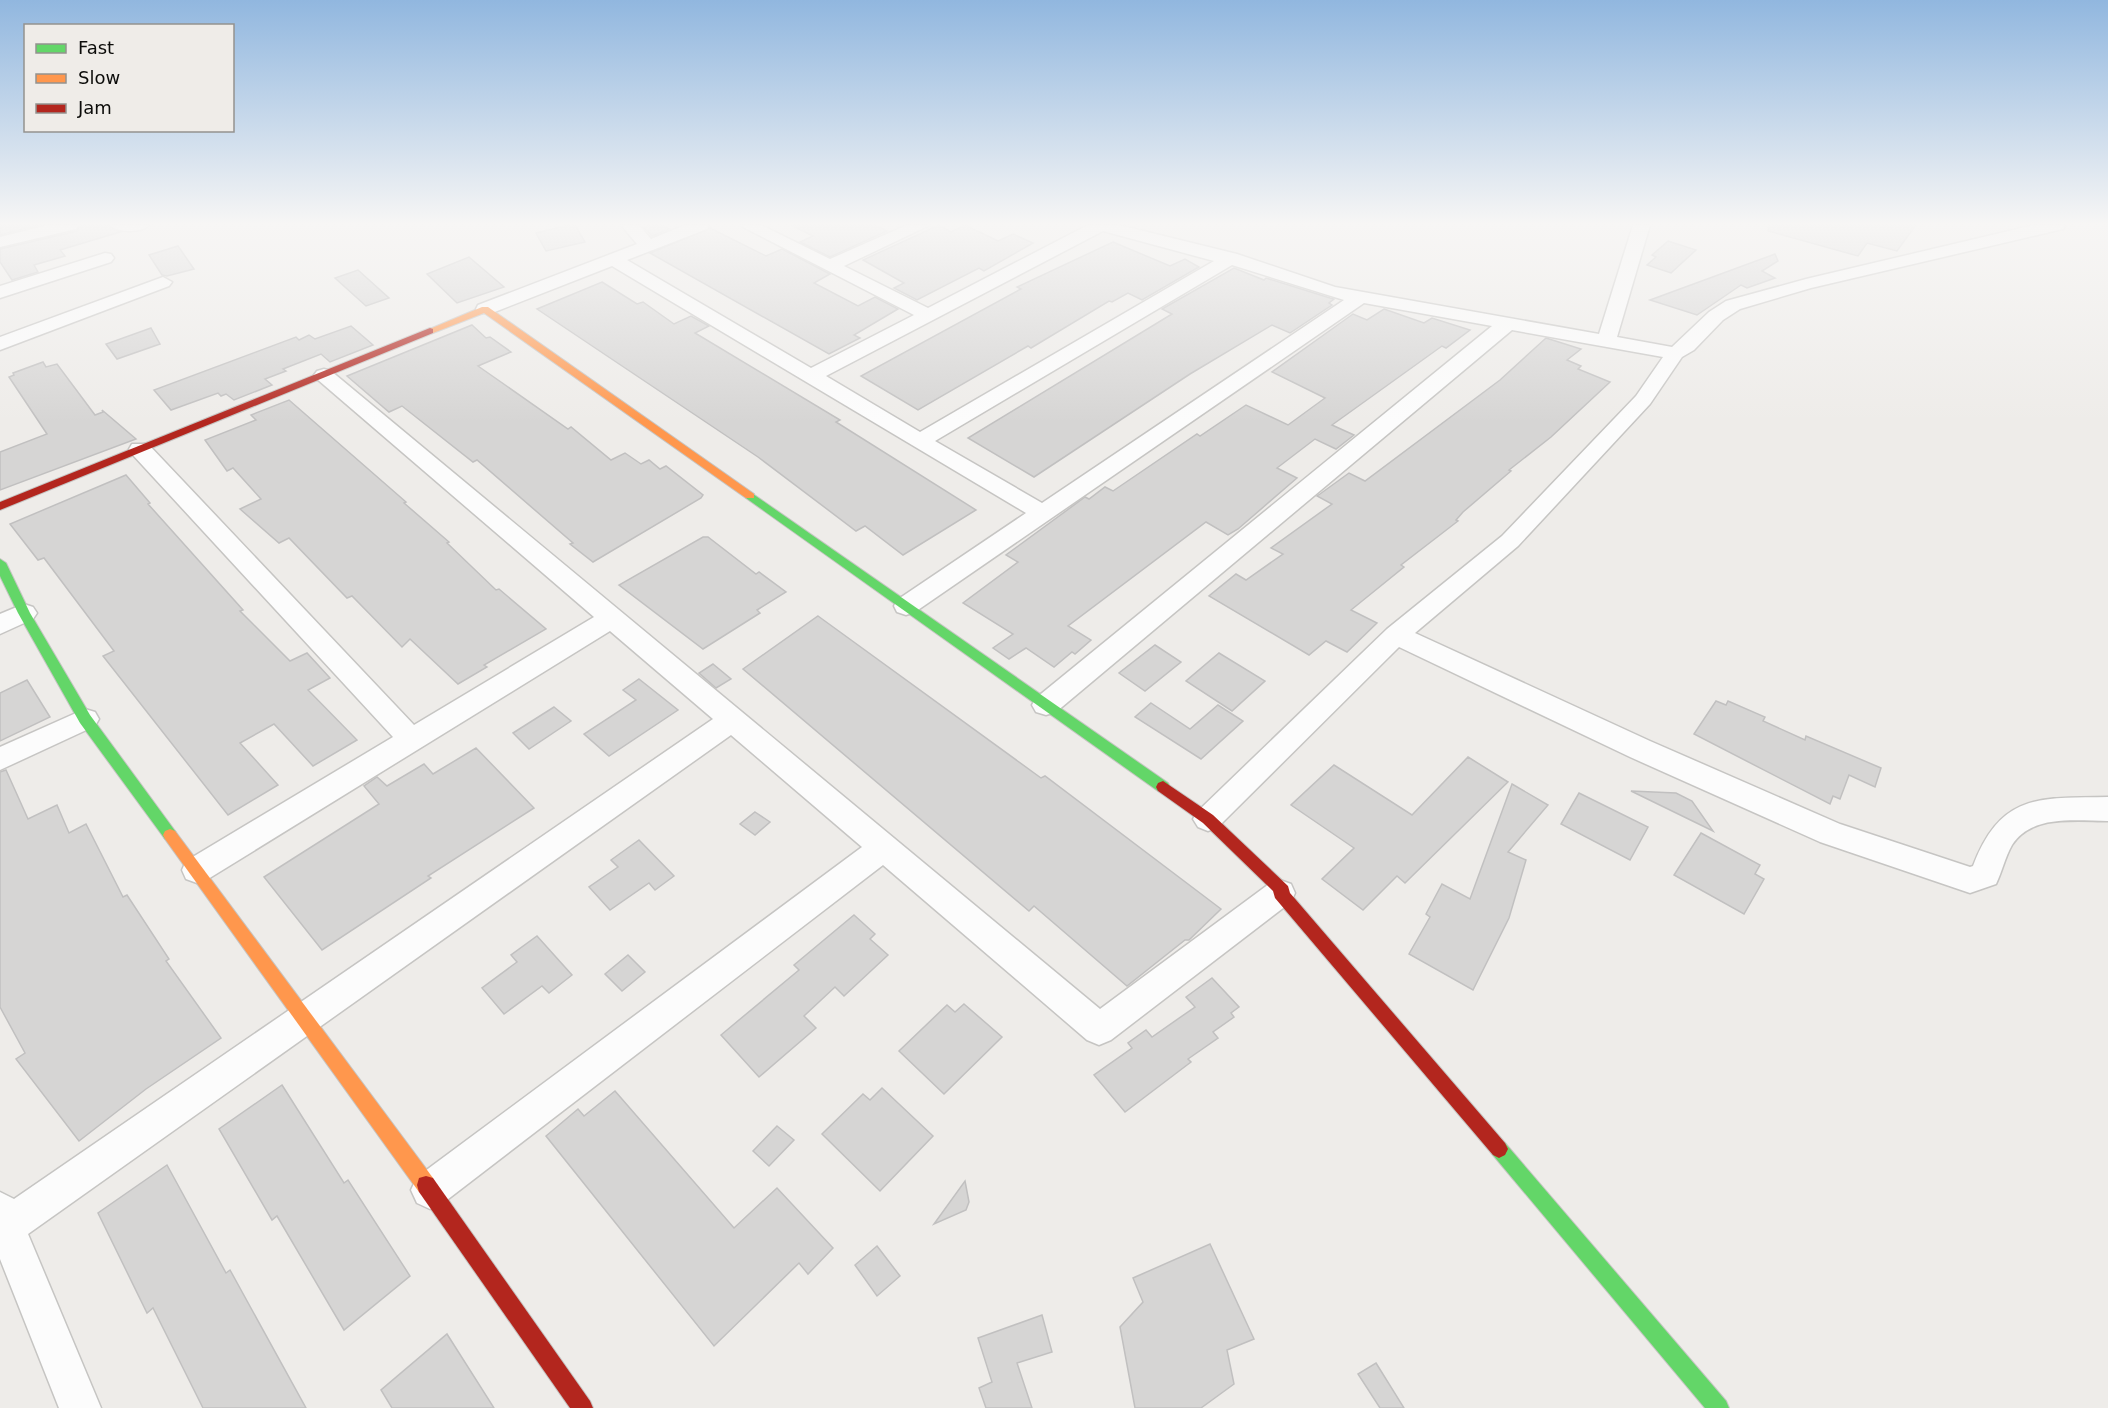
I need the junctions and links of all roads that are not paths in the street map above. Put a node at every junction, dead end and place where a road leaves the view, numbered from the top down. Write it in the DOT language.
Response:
graph roads {
  1 [pos="140,291"];
  2 [pos="534,291"];
  3 [pos="668,291"];
  4 [pos="879,291"];
  5 [pos="975,291"];
  6 [pos="1176,291"];
  7 [pos="1327,291"];
  8 [pos="1622,291"];
  9 [pos="1783,291"];
  10 [pos="1361,297"];
  11 [pos="485,309"];
  12 [pos="928,315"];
  13 [pos="1508,323"];
  14 [pos="1606,341"];
  15 [pos="0,344"];
  16 [pos="1675,353"];
  17 [pos="324,375"];
  18 [pos="813,375"];
  19 [pos="921,440"];
  20 [pos="140,449"];
  21 [pos="0,506"];
  22 [pos="1042,513"];
  23 [pos="0,563"];
  24 [pos="906,606"];
  25 [pos="24,613"];
  26 [pos="612,618"];
  27 [pos="0,625"];
  28 [pos="1396,634"];
  29 [pos="1046,705"];
  30 [pos="85,718"];
  31 [pos="732,720"];
  32 [pos="411,739"];
  33 [pos="0,759"];
  34 [pos="2108,809"];
  35 [pos="1208,819"];
  36 [pos="884,848"];
  37 [pos="197,870"];
  38 [pos="1280,893"];
  39 [pos="305,1017"];
  40 [pos="430,1190"];
  41 [pos="2,1222"];
  42 [pos="80,1408"];
  43 [pos="583,1408"];
  44 [pos="1719,1408"];
  1 -- 15 [label="street"];
  2 -- 11 [label="street"];
  3 -- 18 [label="street"];
  4 -- 12 [label="street"];
  5 -- 12 [label="street"];
  6 -- 19 [label="street"];
  7 -- 10 [label="street"];
  8 -- 14 [label="street"];
  9 -- 16 [label="street"];
  10 -- 13 [label="street"];
  10 -- 22 [label="street"];
  11 -- 17 [label="street"];
  11 -- 24 [label="street"];
  12 -- 18 [label="street"];
  13 -- 14 [label="street"];
  13 -- 29 [label="street"];
  14 -- 16 [label="street"];
  16 -- 28 [label="street"];
  17 -- 20 [label="street"];
  17 -- 26 [label="street"];
  18 -- 19 [label="street"];
  19 -- 22 [label="street"];
  20 -- 21 [label="street"];
  20 -- 32 [label="street"];
  22 -- 24 [label="street"];
  23 -- 25 [label="street"];
  24 -- 29 [label="street"];
  25 -- 27 [label="street"];
  25 -- 30 [label="street"];
  26 -- 31 [label="street"];
  26 -- 32 [label="street"];
  28 -- 34 [label="street"];
  28 -- 35 [label="street"];
  29 -- 35 [label="street"];
  30 -- 33 [label="street"];
  30 -- 37 [label="street"];
  31 -- 36 [label="street"];
  31 -- 39 [label="street"];
  32 -- 37 [label="street"];
  35 -- 38 [label="street"];
  36 -- 38 [label="street"];
  36 -- 40 [label="street"];
  37 -- 39 [label="street"];
  38 -- 44 [label="street"];
  39 -- 40 [label="street"];
  39 -- 41 [label="street"];
  40 -- 43 [label="street"];
  41 -- 42 [label="street"];
}
